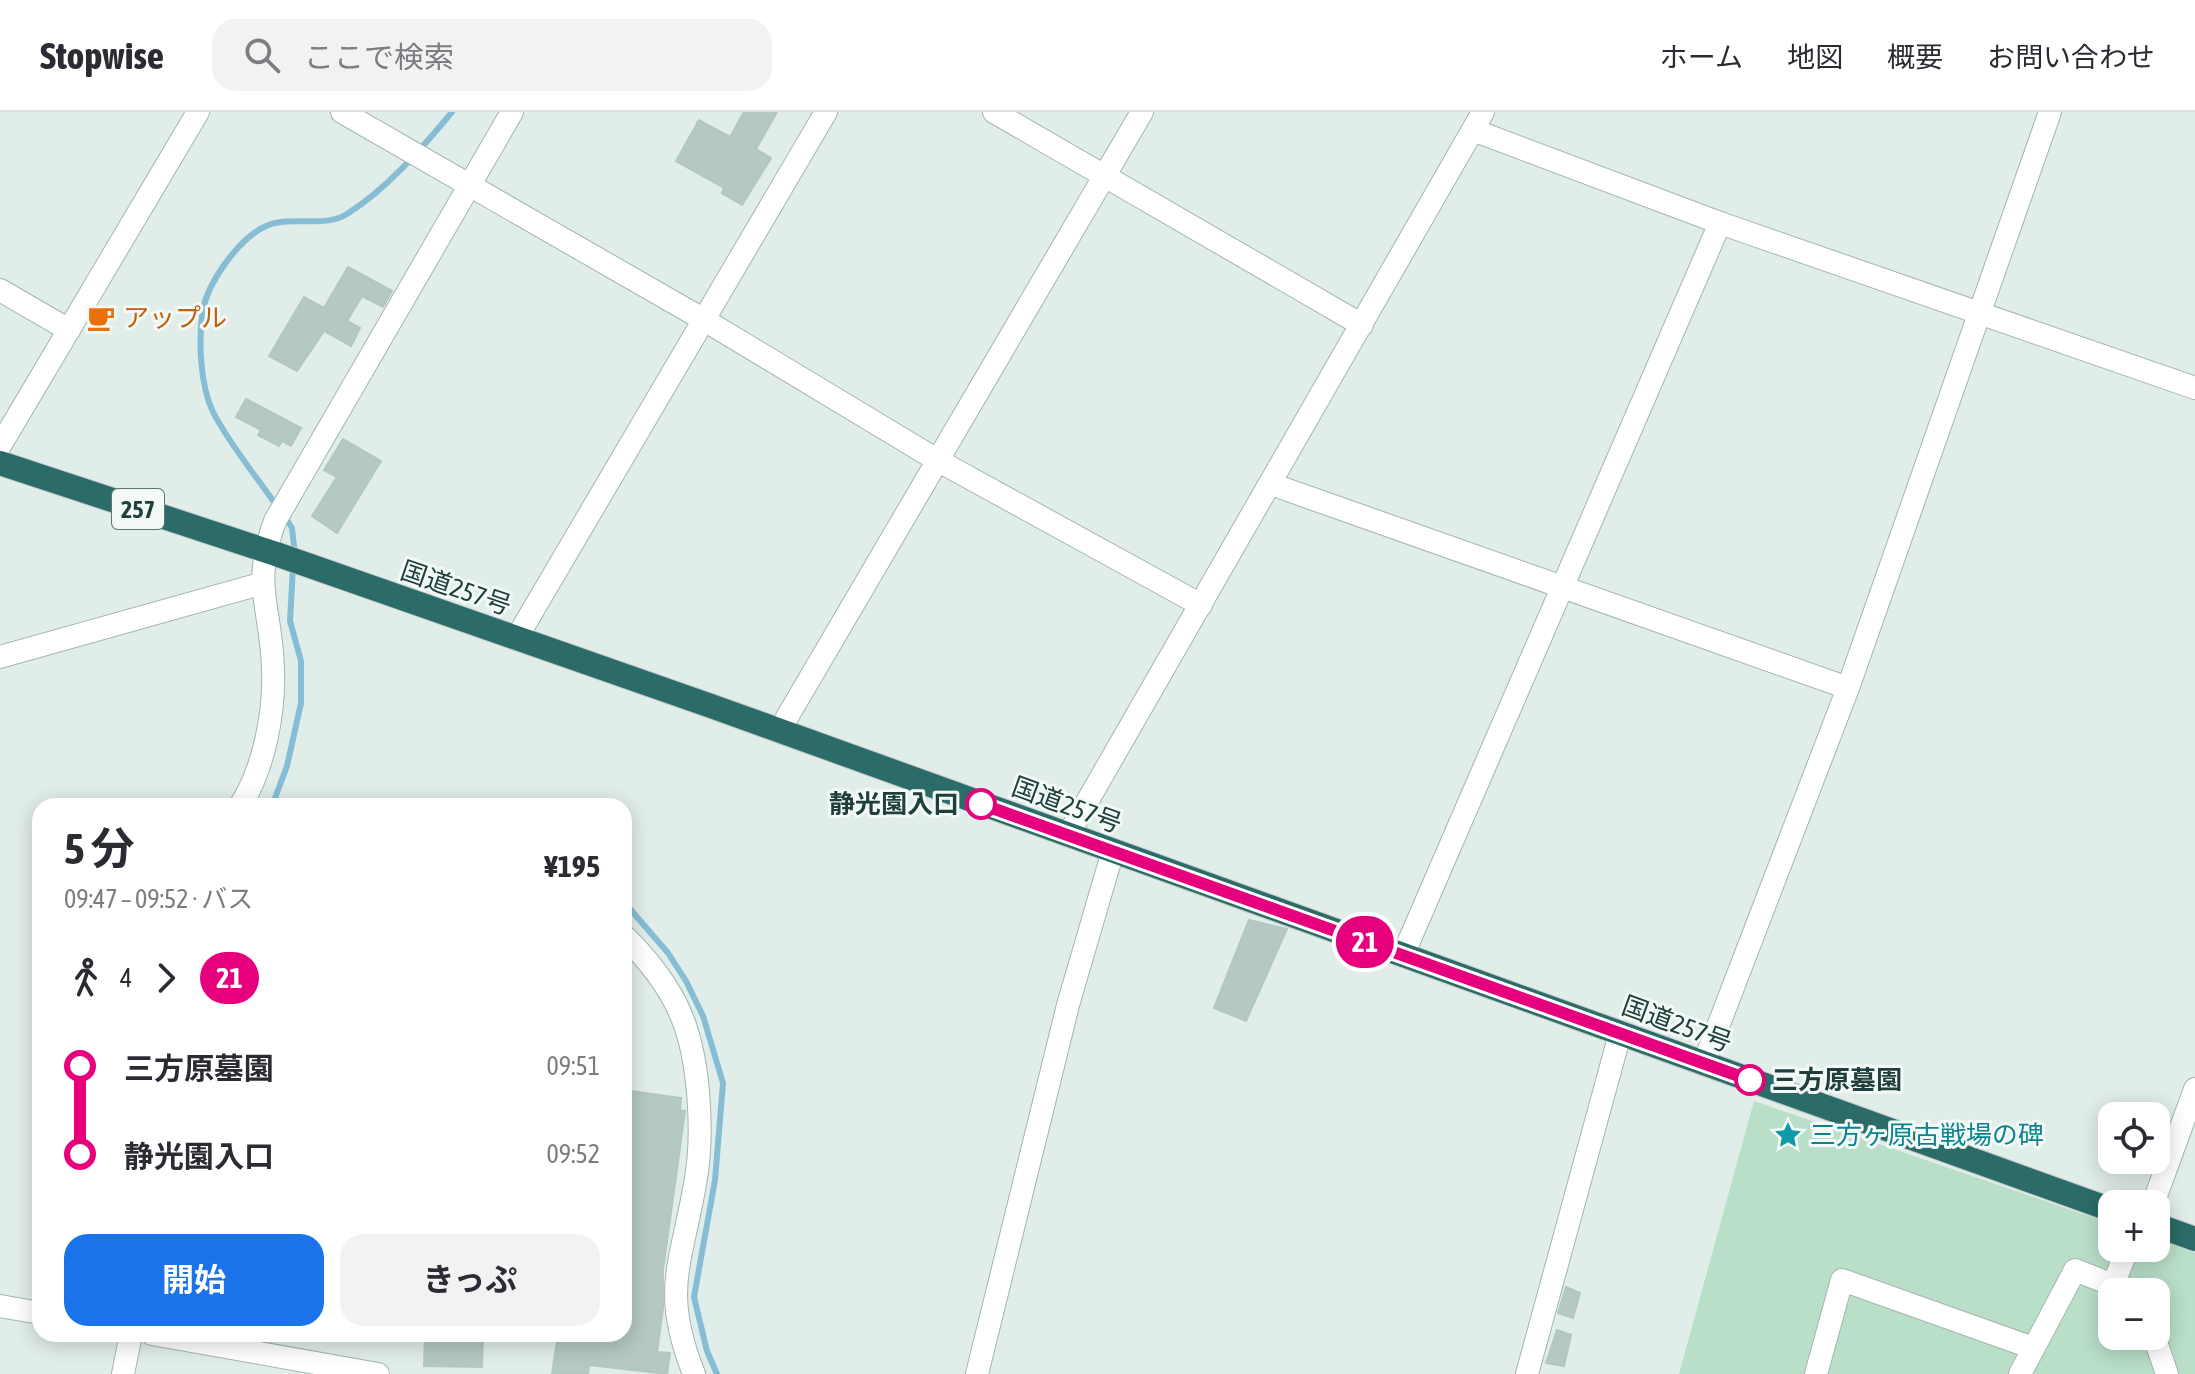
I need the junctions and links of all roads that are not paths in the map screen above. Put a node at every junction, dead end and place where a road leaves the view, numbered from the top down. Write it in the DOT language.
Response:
graph roads {
  1 [pos="198,112"];
  2 [pos="342,112"];
  3 [pos="512,112"];
  4 [pos="826,112"];
  5 [pos="994,112"];
  6 [pos="1142,112"];
  7 [pos="2050,112"];
  8 [pos="1478,121"];
  9 [pos="1105,174"];
  10 [pos="469,186"];
  11 [pos="1720,223"];
  12 [pos="0,290"];
  13 [pos="1978,310"];
  14 [pos="706,321"];
  15 [pos="1362,325"];
  16 [pos="69,330"];
  17 [pos="2195,388"];
  18 [pos="0,446"];
  19 [pos="937,460"];
  20 [pos="0,463"];
  21 [pos="1271,484"];
  22 [pos="270,552"];
  23 [pos="260,584"];
  24 [pos="1563,587"];
  25 [pos="1201,605"];
  26 [pos="516,639"];
  27 [pos="0,657"];
  28 [pos="1848,688"];
  29 [pos="779,731"];
  30 [pos="247,798"];
  31 [pos="1068,835"];
  32 [pos="1113,851"];
  33 [pos="632,943"];
  34 [pos="1403,955"];
  35 [pos="1620,1034"];
  36 [pos="1704,1063"];
  37 [pos="2195,1089"];
  38 [pos="2158,1190"];
  39 [pos="2098,1205"];
  40 [pos="2170,1230"];
  41 [pos="2195,1239"];
  42 [pos="2098,1279"];
  43 [pos="0,1306"];
  44 [pos="32,1312"];
  45 [pos="129,1342"];
  46 [pos="197,1342"];
  47 [pos="2033,1348"];
  48 [pos="2159,1350"];
  49 [pos="123,1374"];
  50 [pos="378,1374"];
  51 [pos="694,1374"];
  52 [pos="977,1374"];
  53 [pos="1527,1374"];
  54 [pos="1816,1374"];
  55 [pos="2020,1374"];
  56 [pos="2167,1374"];
  1 -- 16 [label="street"];
  2 -- 10 [label="street"];
  3 -- 10 [label="street"];
  4 -- 14 [label="street"];
  5 -- 9 [label="street"];
  6 -- 9 [label="street"];
  7 -- 13 [label="street"];
  8 -- 11 [label="street"];
  8 -- 15 [label="street"];
  9 -- 15 [label="street"];
  9 -- 19 [label="street"];
  10 -- 14 [label="street"];
  10 -- 22 [label="street"];
  11 -- 13 [label="street"];
  11 -- 24 [label="street"];
  12 -- 16 [label="street"];
  13 -- 17 [label="street"];
  13 -- 28 [label="street"];
  14 -- 19 [label="street"];
  14 -- 26 [label="street"];
  15 -- 21 [label="street"];
  16 -- 18 [label="street"];
  19 -- 25 [label="street"];
  19 -- 29 [label="street"];
  20 -- 22 [label="highway, 国道257号 / 257"];
  21 -- 24 [label="street"];
  21 -- 25 [label="street"];
  22 -- 23 [label="street"];
  22 -- 26 [label="highway, 国道257号 / 257"];
  23 -- 27 [label="street"];
  23 -- 30 [label="street"];
  24 -- 28 [label="street"];
  24 -- 34 [label="street"];
  25 -- 31 [label="street"];
  26 -- 29 [label="highway, 国道257号 / 257"];
  28 -- 36 [label="street"];
  29 -- 31 [label="highway, 国道257号 / 257"];
  31 -- 32 [label="highway, 国道257号 / 257"];
  32 -- 34 [label="highway, 国道257号 / 257"];
  32 -- 52 [label="street"];
  33 -- 51 [label="street"];
  34 -- 35 [label="highway, 国道257号 / 257"];
  35 -- 36 [label="highway, 国道257号 / 257"];
  35 -- 53 [label="street"];
  36 -- 39 [label="highway, 国道257号 / 257"];
  37 -- 38 [label="street"];
  40 -- 41 [label="highway"];
  42 -- 47 [label="street"];
  43 -- 44 [label="street"];
  45 -- 49 [label="street"];
  46 -- 50 [label="street"];
  47 -- 54 [label="street"];
  47 -- 55 [label="street"];
  48 -- 56 [label="street"];
}
